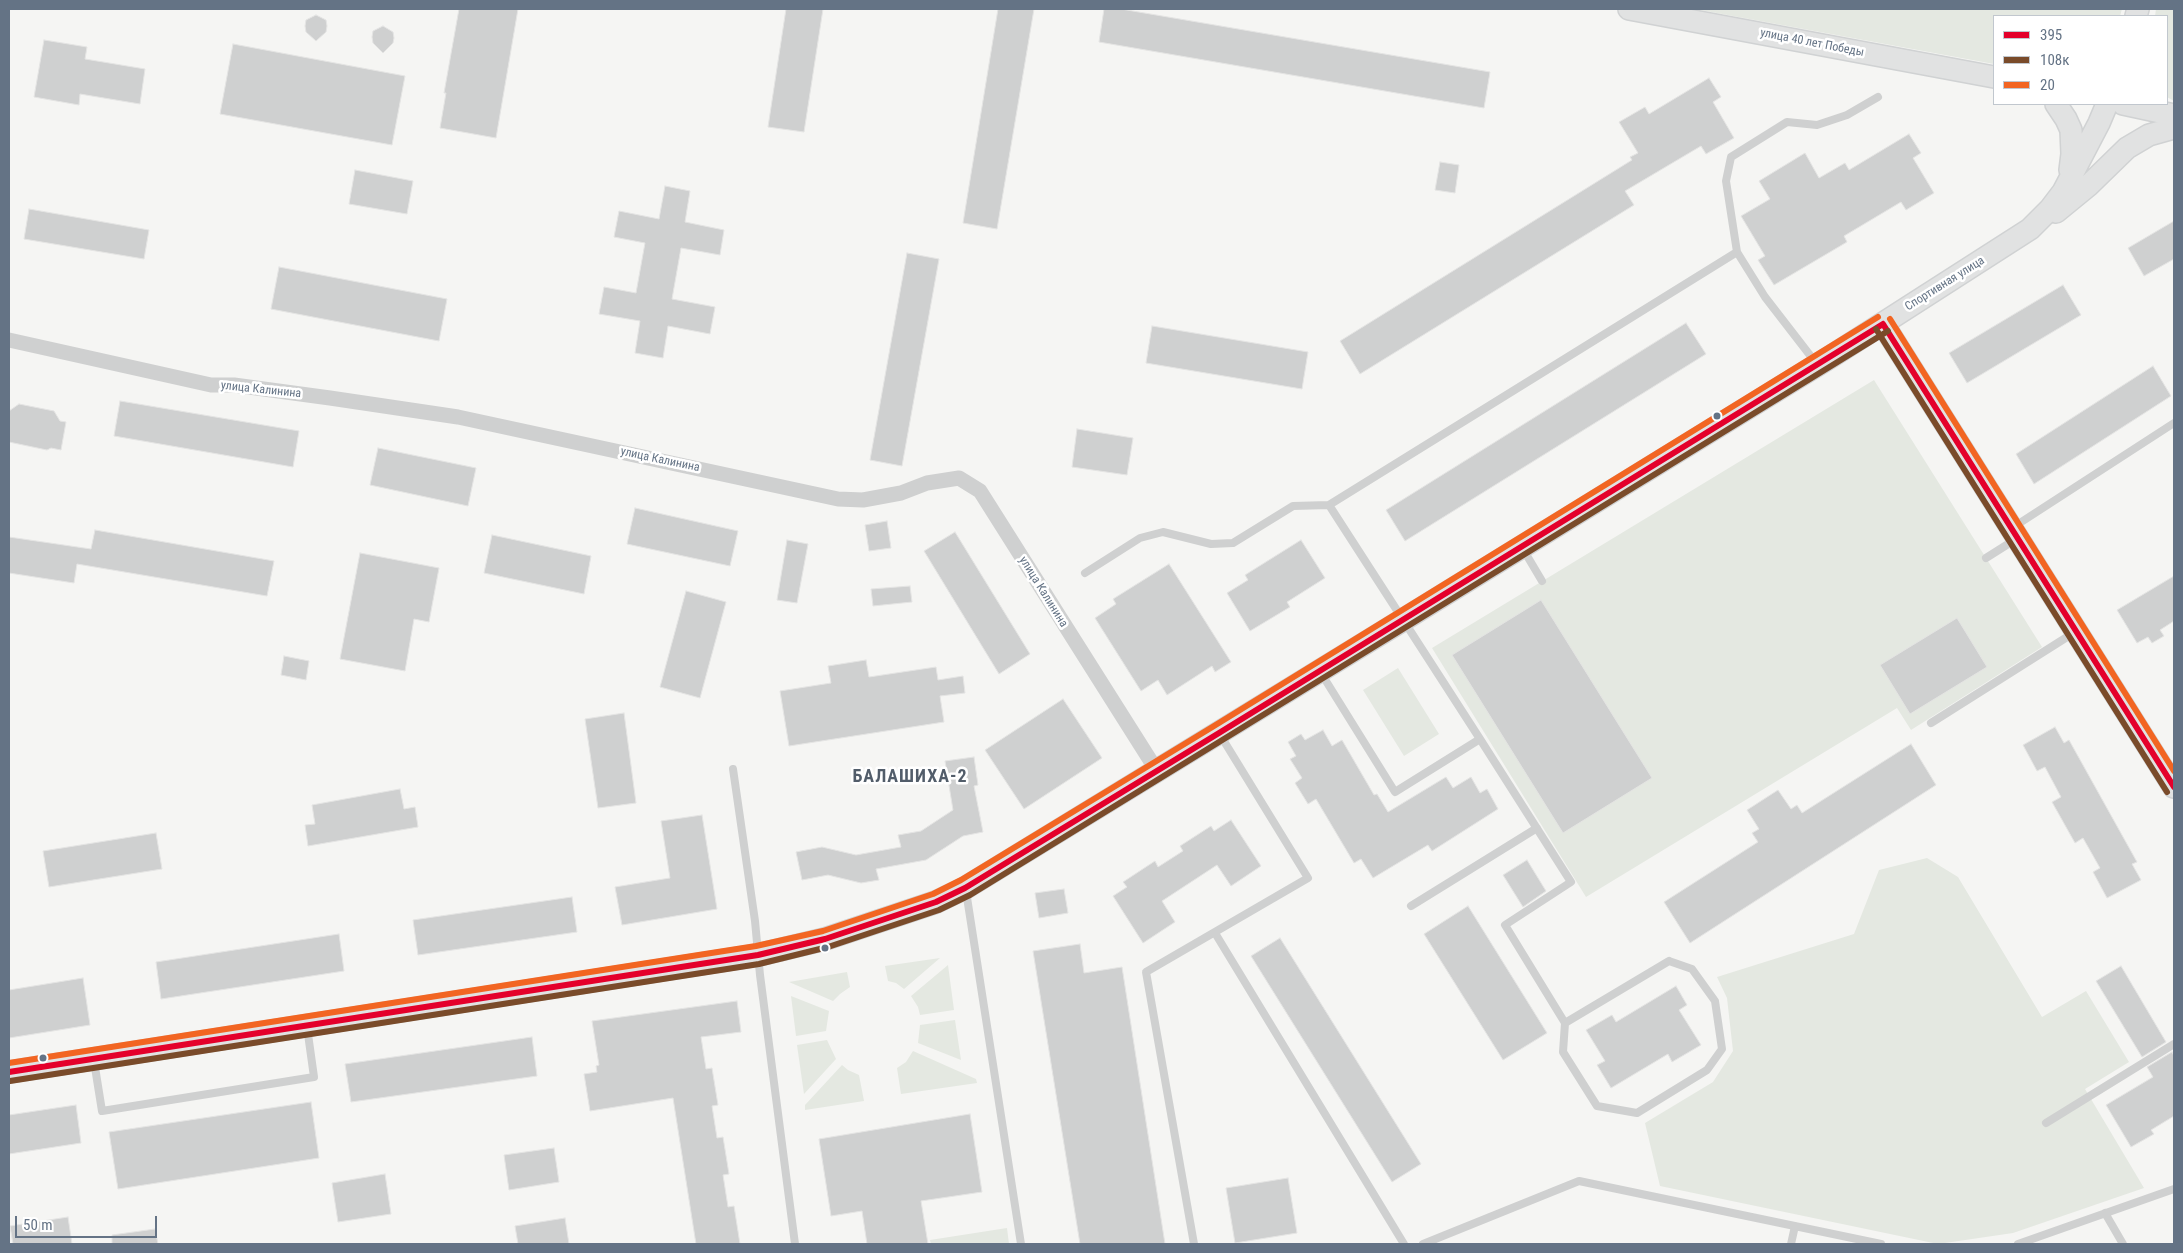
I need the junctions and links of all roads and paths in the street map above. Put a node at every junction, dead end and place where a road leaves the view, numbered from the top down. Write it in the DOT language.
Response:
graph roads {
  1 [pos="1630,9"];
  2 [pos="1993,77"];
  3 [pos="1878,97"];
  4 [pos="2057,105"];
  5 [pos="2107,105"];
  6 [pos="2128,105"];
  7 [pos="2174,114"];
  8 [pos="2174,128"];
  9 [pos="2063,192"];
  10 [pos="2030,228"];
  11 [pos="1737,252"];
  12 [pos="1883,324"];
  13 [pos="9,340"];
  14 [pos="1817,365"];
  15 [pos="2174,423"];
  16 [pos="1329,506"];
  17 [pos="2015,533"];
  18 [pos="1522,547"];
  19 [pos="1986,558"];
  20 [pos="1085,574"];
  21 [pos="1542,581"];
  22 [pos="1403,620"];
  23 [pos="2076,631"];
  24 [pos="1320,672"];
  25 [pos="1932,723"];
  26 [pos="1220,733"];
  27 [pos="1480,739"];
  28 [pos="733,769"];
  29 [pos="1157,772"];
  30 [pos="2174,787"];
  31 [pos="1537,828"];
  32 [pos="966,888"];
  33 [pos="1411,906"];
  34 [pos="1215,933"];
  35 [pos="758,955"];
  36 [pos="1565,1023"];
  37 [pos="307,1026"];
  38 [pos="2174,1044"];
  39 [pos="94,1059"];
  40 [pos="9,1072"];
  41 [pos="2046,1123"];
  42 [pos="2174,1189"];
  43 [pos="2106,1213"];
  44 [pos="1795,1226"];
  45 [pos="795,1244"];
  46 [pos="1021,1244"];
  47 [pos="1194,1244"];
  48 [pos="1404,1244"];
  49 [pos="1423,1244"];
  50 [pos="1791,1244"];
  51 [pos="1882,1244"];
  52 [pos="2018,1244"];
  53 [pos="2122,1244"];
  1 -- 2 [label="main road, улица 40 лет Победы"];
  3 -- 11 [label="lane"];
  4 -- 9 [label="main road"];
  5 -- 9 [label="main road, Спортивная улица"];
  6 -- 7 [label="main road"];
  8 -- 10 [label="main road"];
  9 -- 10 [label="main road, Спортивная улица"];
  10 -- 12 [label="main road, Спортивная улица"];
  11 -- 14 [label="lane"];
  11 -- 16 [label="lane"];
  12 -- 14 [label="main road, Спортивная улица"];
  12 -- 17 [label="main road"];
  13 -- 29 [label="street, улица Калинина"];
  14 -- 18 [label="main road, Спортивная улица"];
  15 -- 17 [label="lane"];
  16 -- 20 [label="lane"];
  16 -- 22 [label="lane"];
  17 -- 19 [label="lane"];
  17 -- 23 [label="main road"];
  18 -- 21 [label="lane"];
  18 -- 22 [label="main road, Спортивная улица"];
  22 -- 24 [label="main road, Спортивная улица"];
  22 -- 27 [label="lane"];
  23 -- 25 [label="lane"];
  23 -- 30 [label="main road"];
  24 -- 26 [label="main road, Спортивная улица"];
  24 -- 27 [label="lane"];
  26 -- 29 [label="main road, Спортивная улица"];
  26 -- 34 [label="lane"];
  27 -- 31 [label="lane"];
  28 -- 35 [label="lane"];
  29 -- 32 [label="main road, Спортивная улица"];
  31 -- 33 [label="lane"];
  31 -- 36 [label="lane"];
  32 -- 35 [label="main road, Спортивная улица"];
  32 -- 46 [label="lane"];
  34 -- 47 [label="lane"];
  34 -- 48 [label="lane"];
  35 -- 37 [label="main road, Спортивная улица"];
  35 -- 45 [label="lane"];
  36 -- 36 [label="lane"];
  37 -- 39 [label="main road, Спортивная улица"];
  37 -- 39 [label="lane"];
  38 -- 41 [label="lane"];
  39 -- 40 [label="main road, Спортивная улица"];
  42 -- 43 [label="lane"];
  43 -- 52 [label="lane"];
  43 -- 53 [label="lane"];
  44 -- 49 [label="lane"];
  44 -- 50 [label="lane"];
  44 -- 51 [label="lane"];
}
